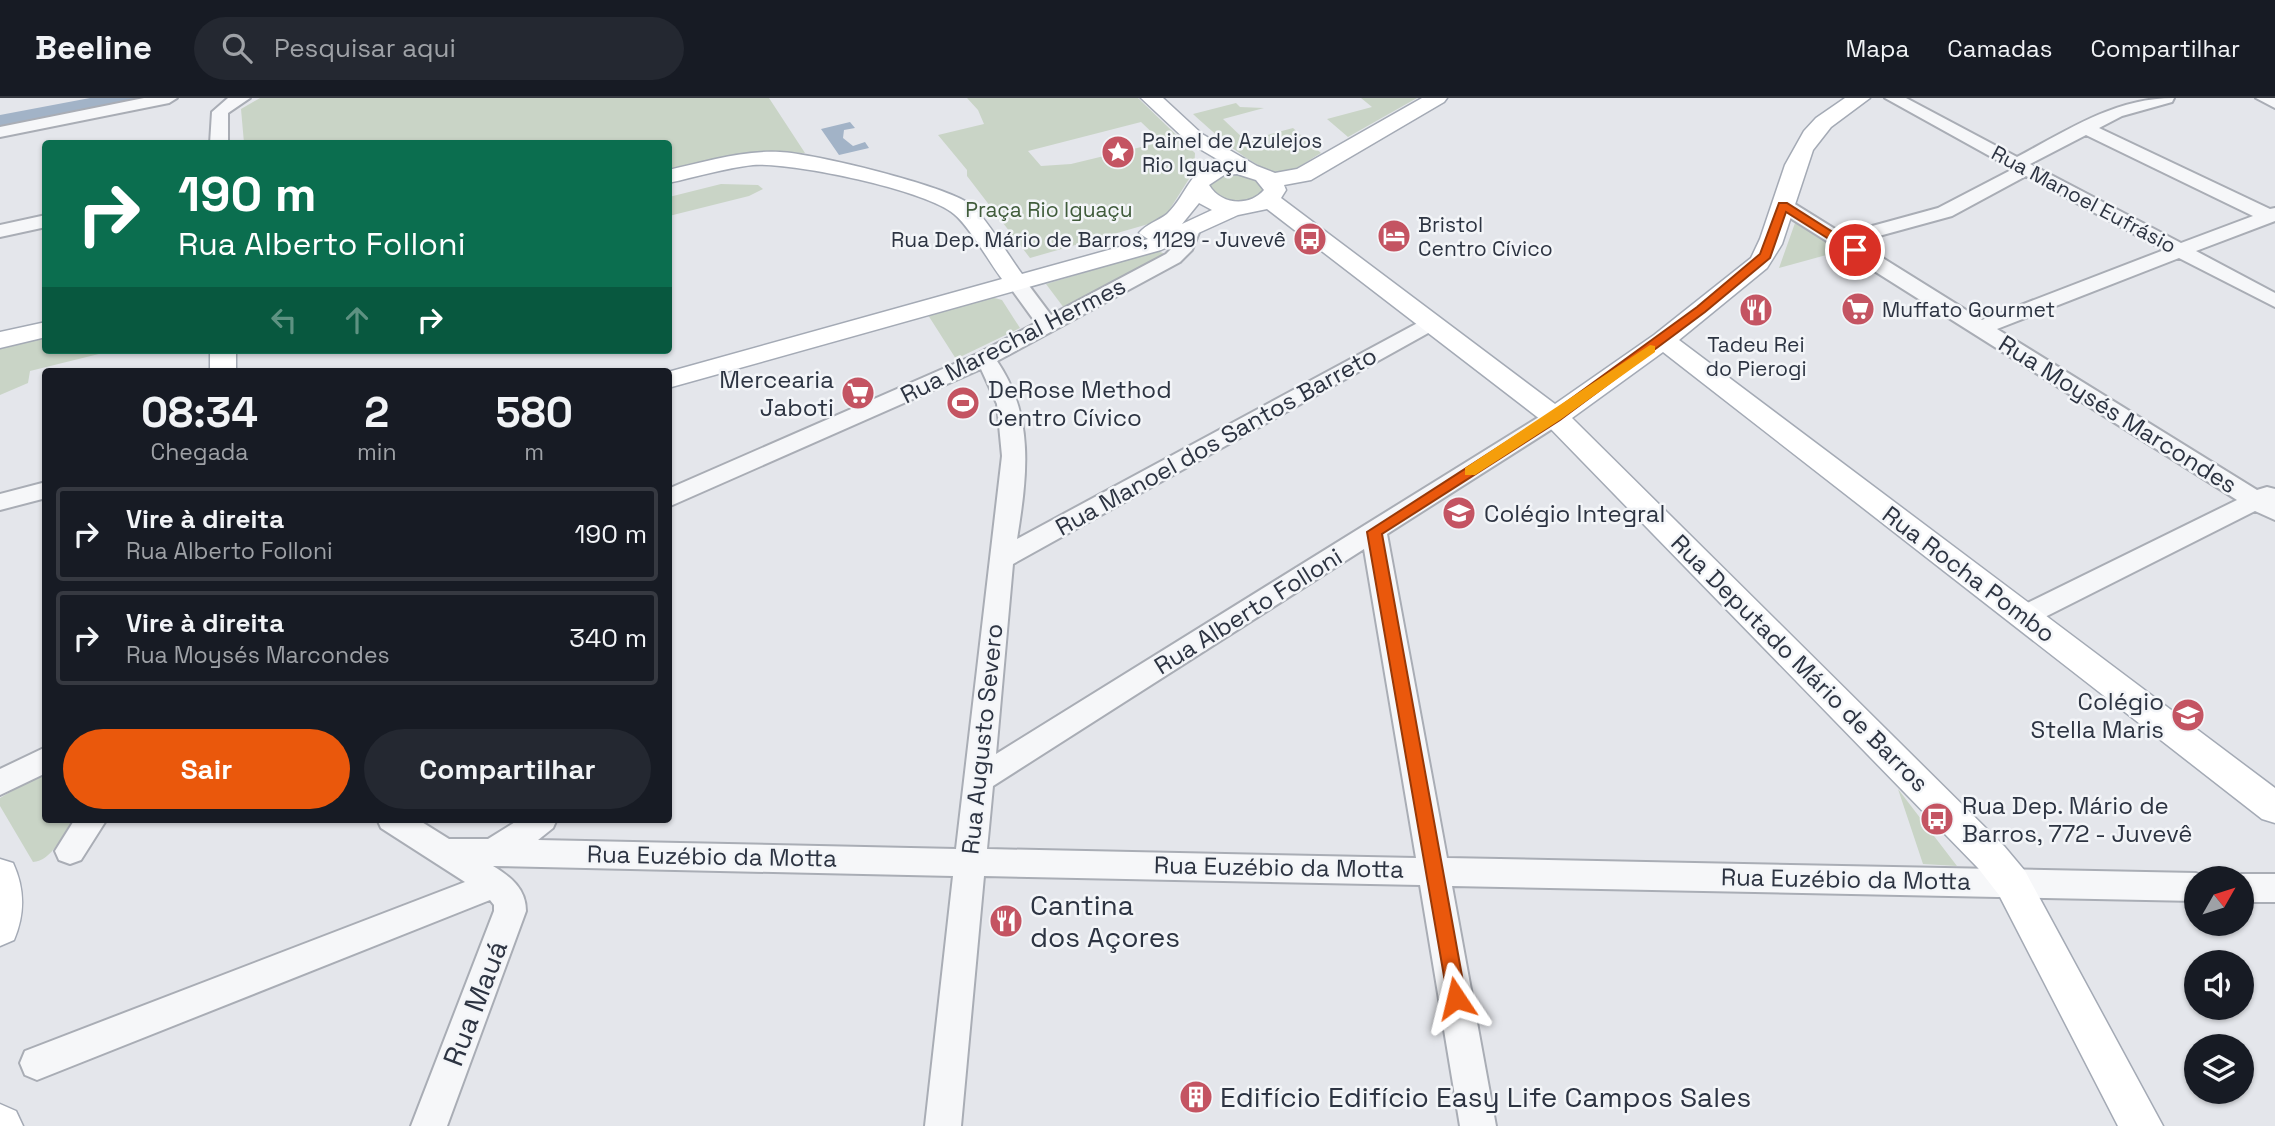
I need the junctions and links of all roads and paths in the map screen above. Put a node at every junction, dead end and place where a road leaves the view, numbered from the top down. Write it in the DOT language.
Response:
graph roads {
  1 [pos="90,98"];
  2 [pos="169,98"];
  3 [pos="208,98"];
  4 [pos="1151,98"];
  5 [pos="1437,98"];
  6 [pos="1860,98"];
  7 [pos="1893,98"];
  8 [pos="2165,98"];
  9 [pos="2264,98"];
  10 [pos="235,101"];
  11 [pos="2275,103"];
  12 [pos="0,115"];
  13 [pos="2085,128"];
  14 [pos="0,132"];
  15 [pos="1195,138"];
  16 [pos="219,140"];
  17 [pos="2021,166"];
  18 [pos="1249,169"];
  19 [pos="672,176"];
  20 [pos="1201,181"];
  21 [pos="1269,190"];
  22 [pos="1783,205"];
  23 [pos="1242,207"];
  24 [pos="2272,215"];
  25 [pos="42,222"];
  26 [pos="1190,230"];
  27 [pos="0,231"];
  28 [pos="1840,241"];
  29 [pos="2180,250"];
  30 [pos="1013,277"];
  31 [pos="2275,301"];
  32 [pos="42,318"];
  33 [pos="1432,323"];
  34 [pos="1049,327"];
  35 [pos="0,328"];
  36 [pos="1980,328"];
  37 [pos="42,330"];
  38 [pos="0,340"];
  39 [pos="1663,340"];
  40 [pos="985,359"];
  41 [pos="672,379"];
  42 [pos="1555,417"];
  43 [pos="42,491"];
  44 [pos="672,497"];
  45 [pos="2269,501"];
  46 [pos="0,502"];
  47 [pos="1374,532"];
  48 [pos="1001,559"];
  49 [pos="2024,616"];
  50 [pos="42,761"];
  51 [pos="979,779"];
  52 [pos="0,782"];
  53 [pos="2275,808"];
  54 [pos="89,823"];
  55 [pos="399,823"];
  56 [pos="539,823"];
  57 [pos="547,823"];
  58 [pos="70,851"];
  59 [pos="579,854"];
  60 [pos="970,861"];
  61 [pos="494,868"];
  62 [pos="1434,871"];
  63 [pos="0,876"];
  64 [pos="2012,883"];
  65 [pos="2184,887"];
  66 [pos="2254,888"];
  67 [pos="2275,888"];
  68 [pos="0,928"];
  69 [pos="37,1063"];
  70 [pos="429,1126"];
  71 [pos="943,1126"];
  72 [pos="1478,1126"];
  73 [pos="2141,1126"];
  1 -- 12 [label="street"];
  2 -- 14 [label="street"];
  3 -- 10 [label="street"];
  4 -- 15 [label="main road"];
  5 -- 21 [label="main road"];
  6 -- 22 [label="main road, Rua Alberto Folloni"];
  7 -- 17 [label="street, Rua Manoel Eufrásio"];
  8 -- 13 [label="street"];
  9 -- 11 [label="street"];
  10 -- 16 [label="street"];
  13 -- 17 [label="street"];
  13 -- 24 [label="street"];
  15 -- 18 [label="main road"];
  15 -- 20 [label="main road"];
  17 -- 28 [label="street"];
  17 -- 29 [label="street, Rua Manoel Eufrásio"];
  18 -- 20 [label="main road"];
  18 -- 21 [label="main road, Rua Deputado Mário de Barros"];
  19 -- 30 [label="main road"];
  20 -- 23 [label="main road"];
  20 -- 30 [label="main road"];
  21 -- 23 [label="main road"];
  21 -- 33 [label="main road, Rua Deputado Mário de Barros"];
  22 -- 28 [label="street, Rua Moysés Marcondes"];
  22 -- 39 [label="main road, Rua Alberto Folloni"];
  23 -- 26 [label="main road"];
  24 -- 29 [label="street"];
  25 -- 27 [label="street"];
  26 -- 30 [label="main road"];
  26 -- 34 [label="street, Rua Marechal Hermes"];
  28 -- 36 [label="street, Rua Moysés Marcondes"];
  29 -- 31 [label="street, Rua Manoel Eufrásio"];
  29 -- 36 [label="street"];
  30 -- 34 [label="street"];
  30 -- 41 [label="main road"];
  32 -- 35 [label="main road"];
  33 -- 42 [label="main road, Rua Deputado Mário de Barros"];
  33 -- 48 [label="street, Rua Manoel dos Santos Barreto"];
  34 -- 40 [label="street, Rua Marechal Hermes"];
  36 -- 45 [label="street, Rua Moysés Marcondes"];
  37 -- 38 [label="main road"];
  39 -- 42 [label="main road, Rua Alberto Folloni"];
  39 -- 49 [label="main road, Rua Rocha Pombo"];
  40 -- 44 [label="street, Rua Marechal Hermes"];
  40 -- 48 [label="street, Rua Augusto Severo"];
  42 -- 47 [label="street, Rua Alberto Folloni"];
  42 -- 64 [label="main road, Rua Deputado Mário de Barros"];
  43 -- 46 [label="street"];
  45 -- 49 [label="street"];
  47 -- 51 [label="street, Rua Alberto Folloni"];
  47 -- 62 [label="street"];
  48 -- 51 [label="street, Rua Augusto Severo"];
  49 -- 53 [label="main road, Rua Rocha Pombo"];
  50 -- 52 [label="street"];
  51 -- 60 [label="street, Rua Augusto Severo"];
  54 -- 58 [label="street"];
  55 -- 61 [label="street, Rua Euzébio da Motta"];
  56 -- 61 [label="street"];
  57 -- 59 [label="street"];
  59 -- 60 [label="street, Rua Euzébio da Motta"];
  59 -- 61 [label="street, Rua Euzébio da Motta"];
  60 -- 62 [label="street, Rua Euzébio da Motta"];
  60 -- 71 [label="street, Rua Augusto Severo"];
  61 -- 69 [label="street, Rua Euzébio da Motta"];
  61 -- 70 [label="street, Rua Mauá"];
  62 -- 64 [label="street, Rua Euzébio da Motta"];
  62 -- 72 [label="street"];
  63 -- 68 [label="main road"];
  64 -- 65 [label="street, Rua Euzébio da Motta"];
  64 -- 73 [label="main road, Rua Deputado Mário de Barros"];
  66 -- 67 [label="street"];
}
